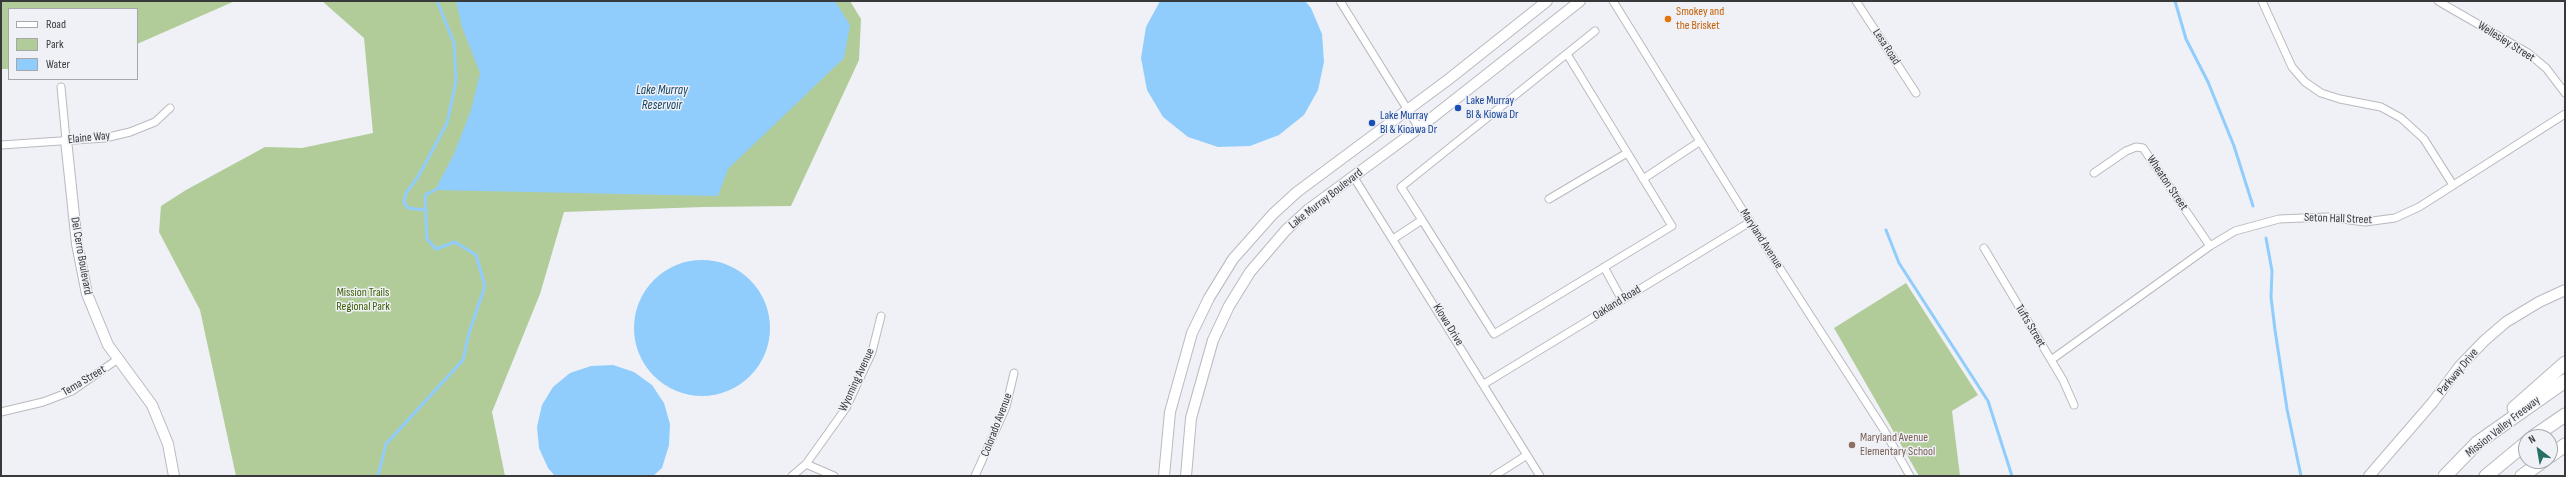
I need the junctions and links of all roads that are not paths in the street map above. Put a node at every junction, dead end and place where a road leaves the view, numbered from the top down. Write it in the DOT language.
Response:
graph roads {
  1 [pos="1340,1"];
  2 [pos="1547,1"];
  3 [pos="1580,1"];
  4 [pos="1613,1"];
  5 [pos="1856,1"];
  6 [pos="2262,1"];
  7 [pos="2438,1"];
  8 [pos="1595,32"];
  9 [pos="1567,54"];
  10 [pos="60,87"];
  11 [pos="1916,93"];
  12 [pos="2565,93"];
  13 [pos="170,108"];
  14 [pos="1407,110"];
  15 [pos="2565,114"];
  16 [pos="1419,128"];
  17 [pos="66,140"];
  18 [pos="1699,142"];
  19 [pos="1,145"];
  20 [pos="1627,153"];
  21 [pos="2094,174"];
  22 [pos="1353,176"];
  23 [pos="1643,179"];
  24 [pos="2453,185"];
  25 [pos="1550,199"];
  26 [pos="1422,220"];
  27 [pos="1750,222"];
  28 [pos="1393,239"];
  29 [pos="2210,246"];
  30 [pos="1984,248"];
  31 [pos="1604,267"];
  32 [pos="2565,290"];
  33 [pos="1622,300"];
  34 [pos="881,316"];
  35 [pos="118,358"];
  36 [pos="2051,360"];
  37 [pos="2565,362"];
  38 [pos="1014,373"];
  39 [pos="2565,381"];
  40 [pos="1484,384"];
  41 [pos="2074,405"];
  42 [pos="1,412"];
  43 [pos="2565,415"];
  44 [pos="2545,429"];
  45 [pos="2477,443"];
  46 [pos="2518,450"];
  47 [pos="1527,455"];
  48 [pos="806,464"];
  49 [pos="2532,469"];
  50 [pos="174,476"];
  51 [pos="792,476"];
  52 [pos="834,476"];
  53 [pos="975,476"];
  54 [pos="1164,476"];
  55 [pos="1186,476"];
  56 [pos="1494,476"];
  57 [pos="1540,476"];
  58 [pos="1910,476"];
  59 [pos="2369,476"];
  60 [pos="2445,476"];
  61 [pos="2486,476"];
  62 [pos="2522,476"];
  1 -- 14 [label="street"];
  2 -- 14 [label="main road, Lake Murray Boulevard"];
  3 -- 16 [label="main road, Lake Murray Boulevard"];
  4 -- 18 [label="street, Maryland Avenue"];
  5 -- 11 [label="street, Lesa Road"];
  6 -- 24 [label="street"];
  7 -- 12 [label="street, Wellesley Street"];
  8 -- 9 [label="street"];
  9 -- 20 [label="street"];
  9 -- 26 [label="street"];
  10 -- 17 [label="street, Del Cerro Boulevard"];
  13 -- 17 [label="street, Elaine Way"];
  14 -- 16 [label="street"];
  14 -- 54 [label="main road, Lake Murray Boulevard"];
  15 -- 24 [label="street, Seton Hall Street"];
  16 -- 22 [label="main road, Lake Murray Boulevard"];
  17 -- 19 [label="street, Elaine Way"];
  17 -- 35 [label="main road, Del Cerro Boulevard"];
  18 -- 23 [label="street"];
  18 -- 27 [label="street, Maryland Avenue"];
  20 -- 23 [label="street"];
  20 -- 25 [label="street"];
  21 -- 29 [label="street, Wheaton Street"];
  22 -- 28 [label="street, Kiowa Drive"];
  22 -- 55 [label="main road, Lake Murray Boulevard"];
  23 -- 31 [label="street"];
  24 -- 29 [label="street, Seton Hall Street"];
  26 -- 28 [label="street"];
  26 -- 31 [label="street"];
  27 -- 33 [label="street, Oakland Road"];
  27 -- 58 [label="street, Maryland Avenue"];
  28 -- 40 [label="street, Kiowa Drive"];
  29 -- 36 [label="street, Seton Hall Street"];
  30 -- 36 [label="street, Tufts Street"];
  31 -- 33 [label="street"];
  32 -- 59 [label="main road, Parkway Drive"];
  33 -- 40 [label="street, Oakland Road"];
  34 -- 48 [label="street, Wyoming Avenue"];
  35 -- 42 [label="street, Tema Street"];
  35 -- 50 [label="main road, Del Cerro Boulevard"];
  36 -- 41 [label="street, Tufts Street"];
  37 -- 45 [label="highway"];
  38 -- 53 [label="street, Colorado Avenue"];
  39 -- 45 [label="highway, Mission Valley Freeway"];
  40 -- 47 [label="street, Kiowa Drive"];
  43 -- 44 [label="highway"];
  45 -- 60 [label="highway, Mission Valley Freeway"];
  46 -- 61 [label="highway"];
  47 -- 56 [label="street"];
  47 -- 57 [label="street, Kiowa Drive"];
  48 -- 51 [label="street, Wyoming Avenue"];
  48 -- 52 [label="street"];
  49 -- 62 [label="highway"];
}
